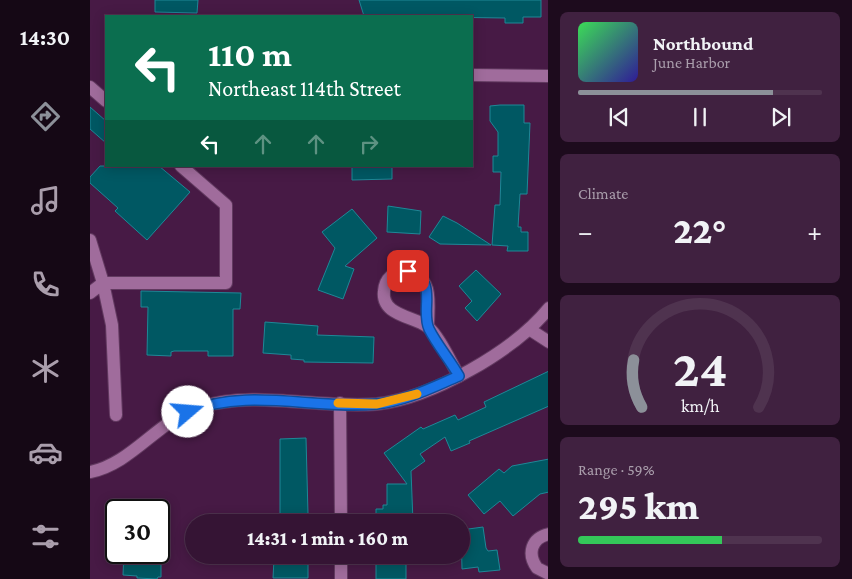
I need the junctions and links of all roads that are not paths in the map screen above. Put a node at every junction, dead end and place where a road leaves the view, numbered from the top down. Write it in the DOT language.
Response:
graph roads {
  1 [pos="473,75"];
  2 [pos="548,76"];
  3 [pos="90,87"];
  4 [pos="105,100"];
  5 [pos="182,167"];
  6 [pos="90,240"];
  7 [pos="103,283"];
  8 [pos="90,293"];
  9 [pos="548,308"];
  10 [pos="533,326"];
  11 [pos="428,327"];
  12 [pos="548,342"];
  13 [pos="459,376"];
  14 [pos="340,404"];
  15 [pos="116,415"];
  16 [pos="90,472"];
  17 [pos="341,514"];
  18 [pos="548,534"];
  19 [pos="341,564"];
  20 [pos="548,574"];
  21 [pos="341,579"];
  1 -- 2 [label="street"];
  3 -- 4 [label="street"];
  5 -- 7 [label="street"];
  6 -- 7 [label="street"];
  7 -- 8 [label="street"];
  7 -- 15 [label="street"];
  9 -- 10 [label="street"];
  10 -- 12 [label="street"];
  10 -- 13 [label="street"];
  11 -- 11 [label="street"];
  11 -- 13 [label="street"];
  13 -- 14 [label="street"];
  14 -- 16 [label="street"];
  14 -- 17 [label="street"];
  18 -- 20 [label="street"];
  19 -- 21 [label="street"];
}
